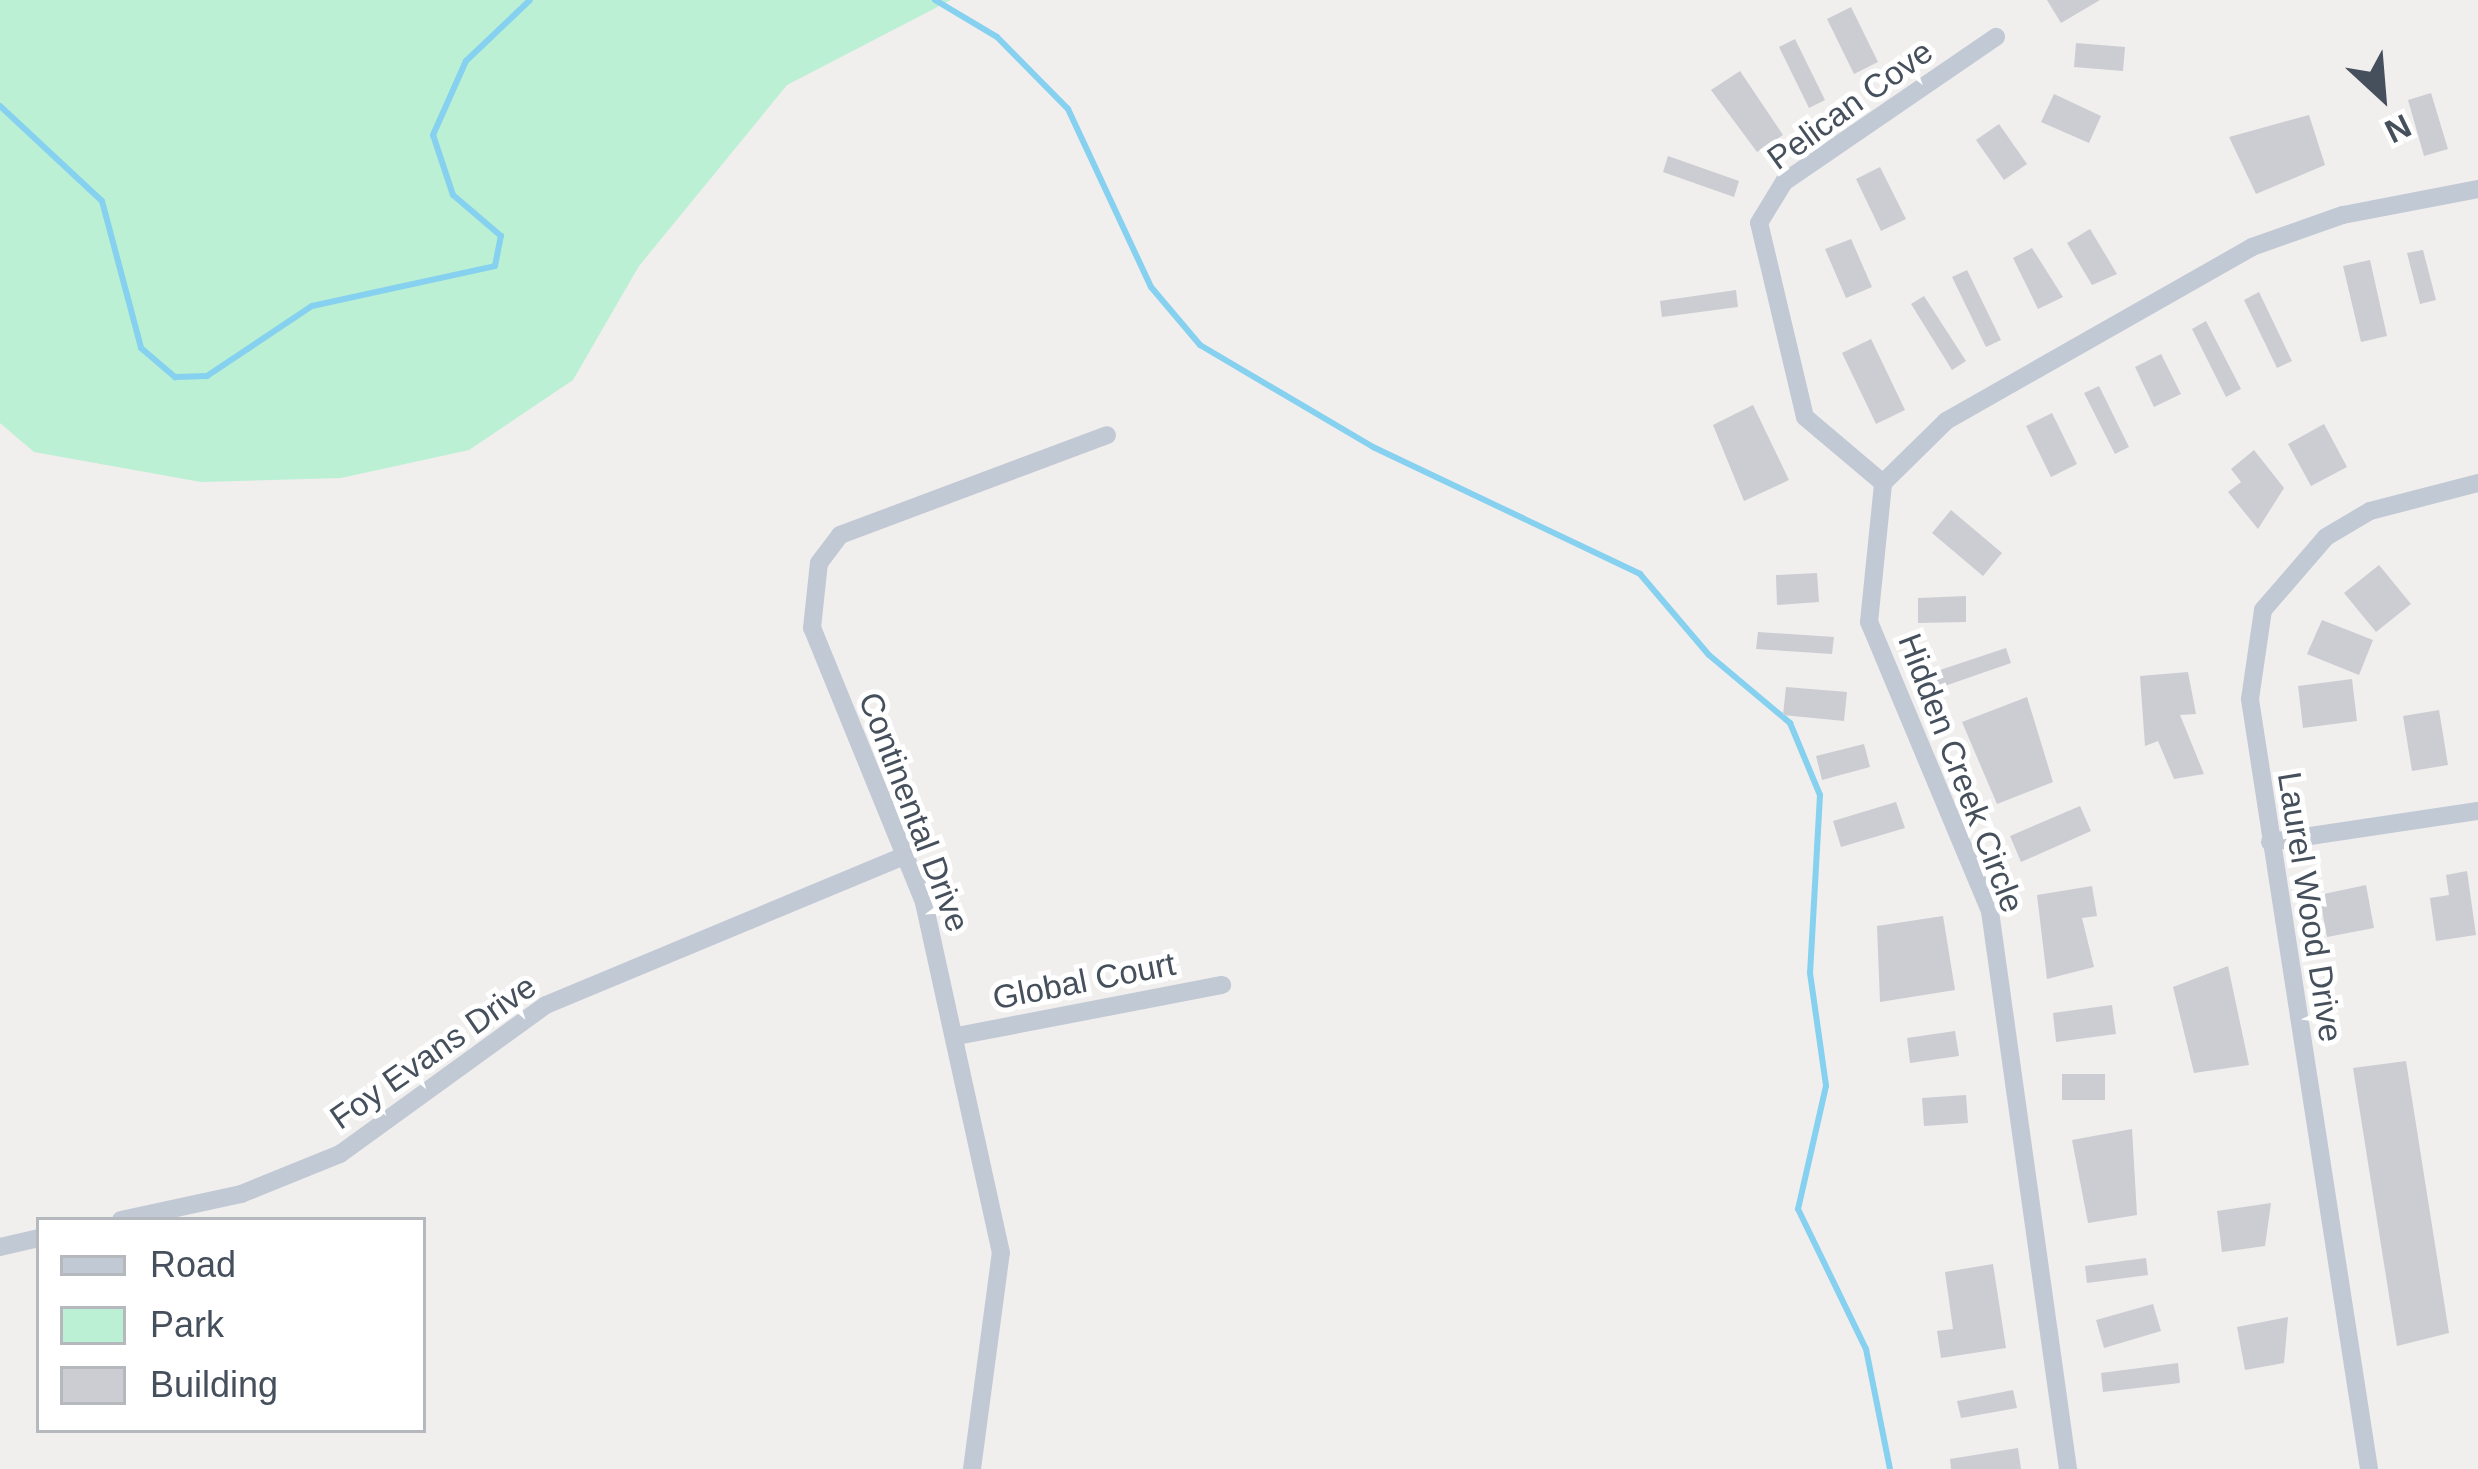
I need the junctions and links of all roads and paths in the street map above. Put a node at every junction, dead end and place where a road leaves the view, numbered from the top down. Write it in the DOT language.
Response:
graph roads {
  1 [pos="1996,38"];
  2 [pos="2478,189"];
  3 [pos="1107,435"];
  4 [pos="1883,483"];
  5 [pos="2478,483"];
  6 [pos="2478,811"];
  7 [pos="2270,842"];
  8 [pos="904,856"];
  9 [pos="1222,985"];
  10 [pos="957,1036"];
  11 [pos="135,1217"];
  12 [pos="36,1239"];
  13 [pos="0,1246"];
  14 [pos="972,1469"];
  15 [pos="2068,1469"];
  16 [pos="2369,1469"];
  1 -- 4 [label="street, Pelican Cove"];
  2 -- 4 [label="street"];
  3 -- 8 [label="street, Continental Drive"];
  4 -- 15 [label="street, Hidden Creek Circle"];
  5 -- 7 [label="street, Laurel Wood Drive"];
  6 -- 7 [label="street"];
  7 -- 16 [label="street, Laurel Wood Drive"];
  8 -- 10 [label="street, Continental Drive"];
  8 -- 11 [label="street, Foy Evans Drive"];
  9 -- 10 [label="street, Global Court"];
  10 -- 14 [label="street, Continental Drive"];
  12 -- 13 [label="street"];
}
